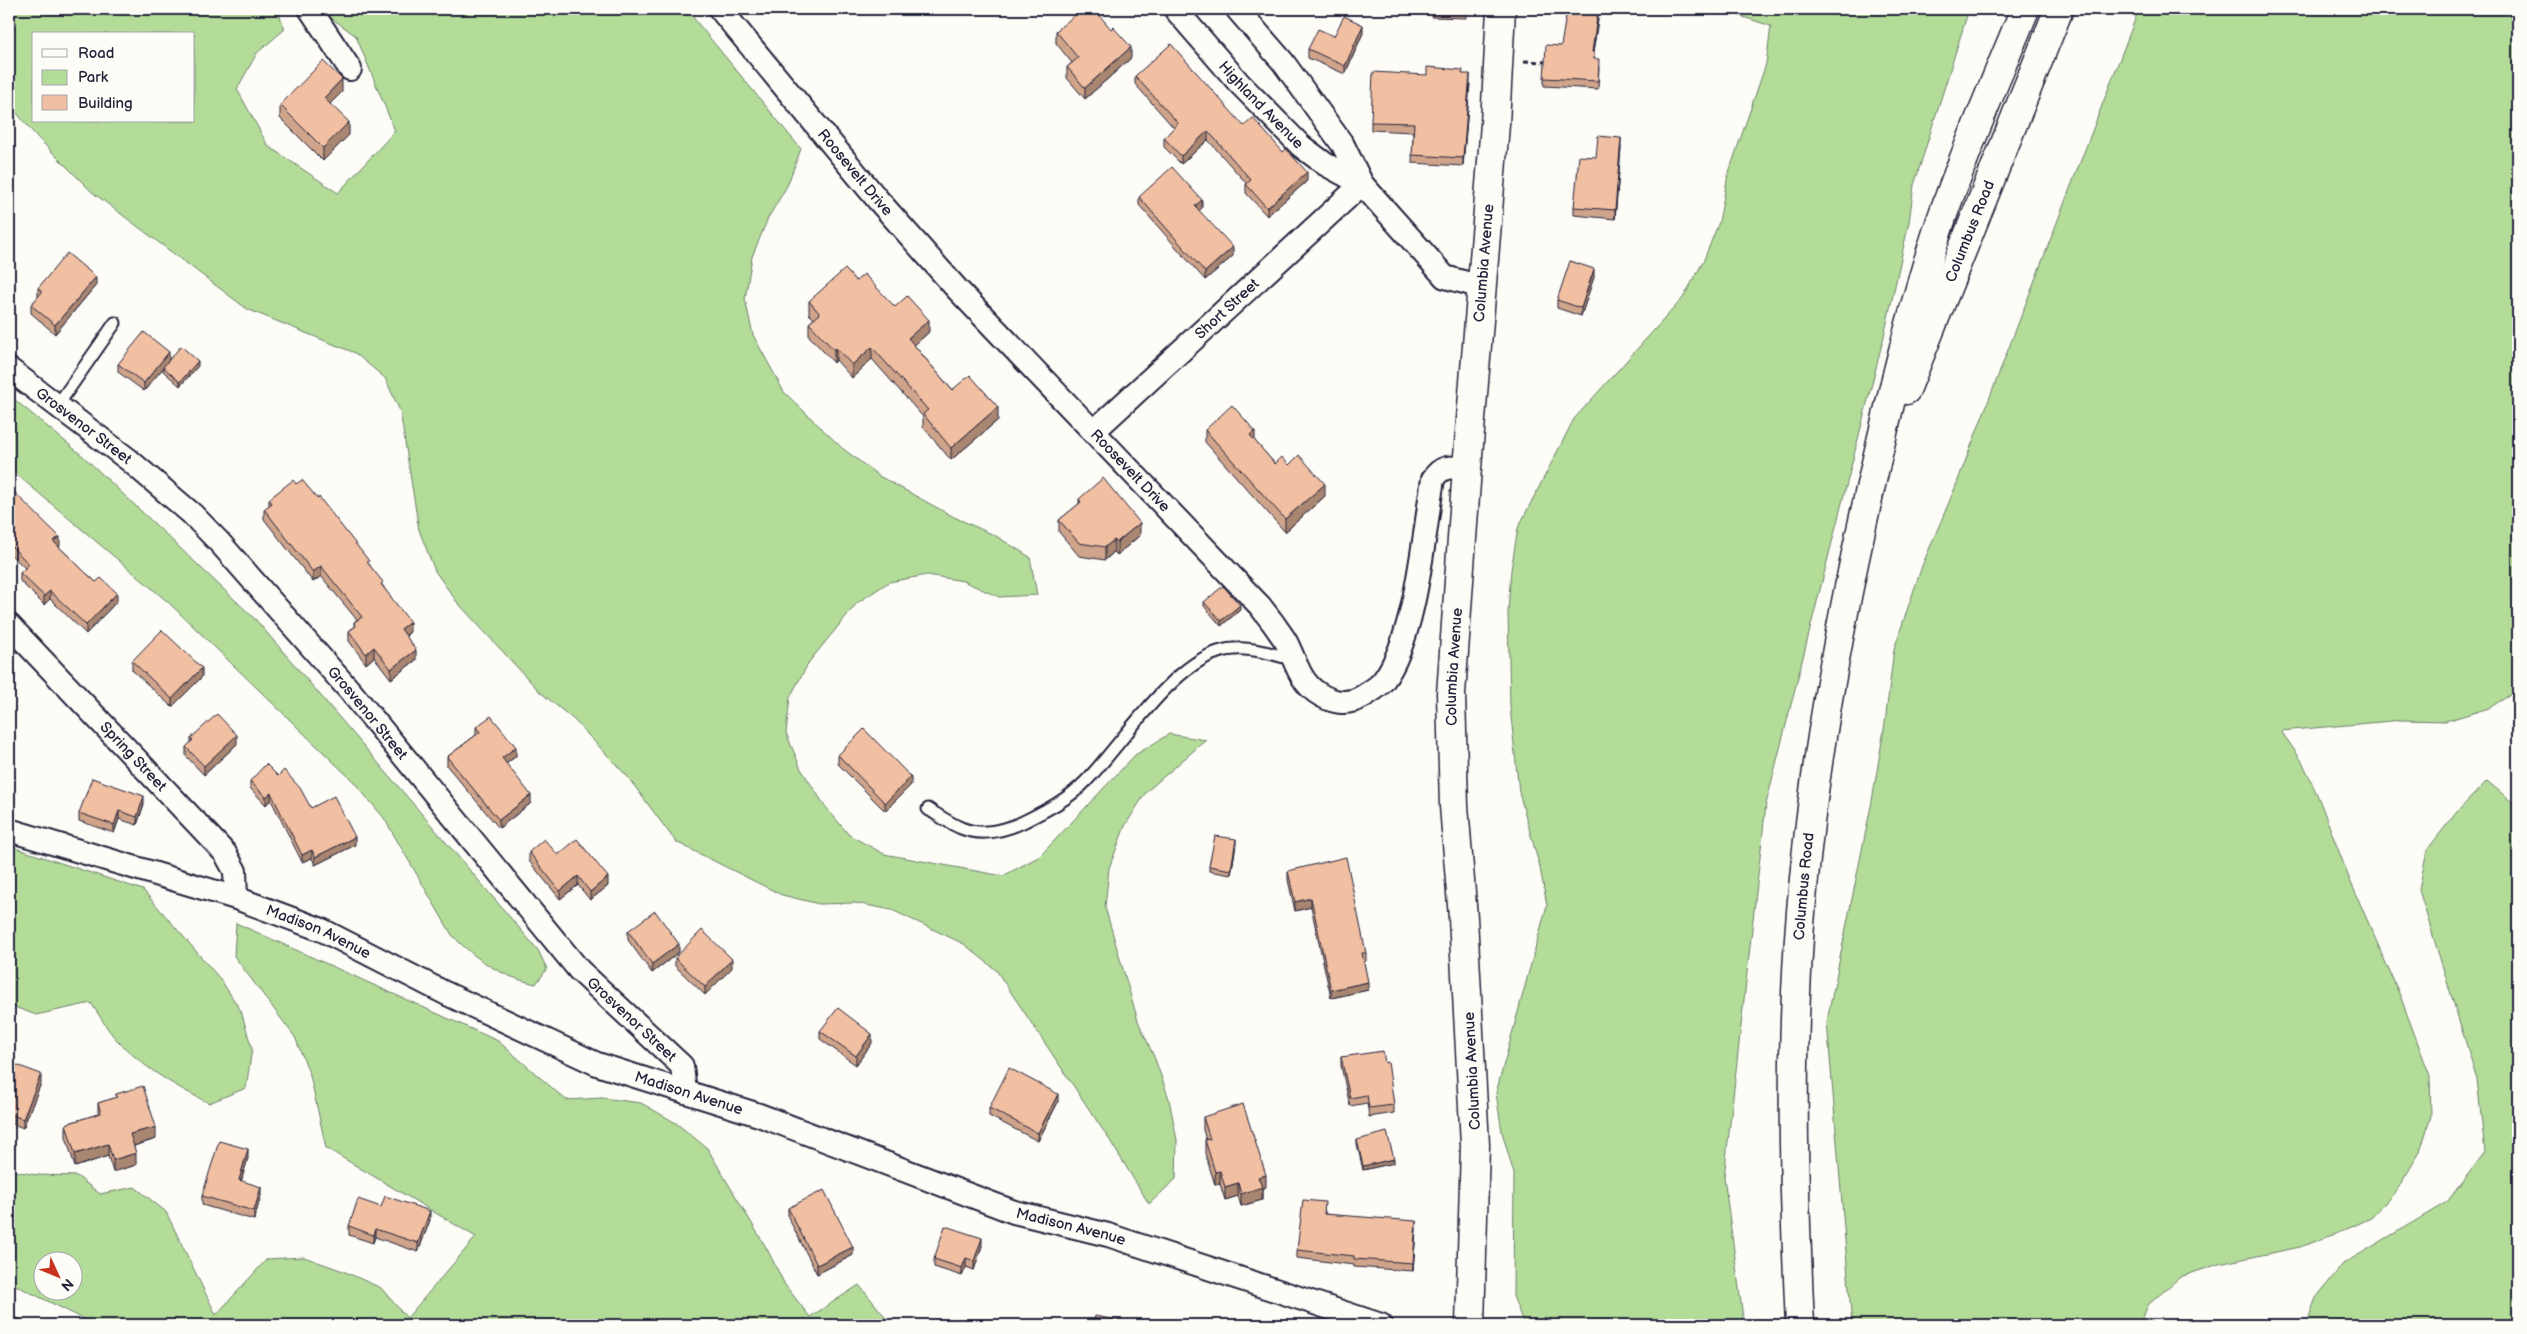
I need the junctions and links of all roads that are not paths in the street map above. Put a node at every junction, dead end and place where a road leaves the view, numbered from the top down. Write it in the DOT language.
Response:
graph roads {
  1 [pos="310,9"];
  2 [pos="720,9"];
  3 [pos="1175,9"];
  4 [pos="1237,9"];
  5 [pos="1501,9"];
  6 [pos="2026,9"];
  7 [pos="2058,9"];
  8 [pos="350,69"];
  9 [pos="1362,184"];
  10 [pos="1482,287"];
  11 [pos="115,324"];
  12 [pos="9,369"];
  13 [pos="57,406"];
  14 [pos="1093,432"];
  15 [pos="1878,453"];
  16 [pos="1467,468"];
  17 [pos="9,625"];
  18 [pos="1292,658"];
  19 [pos="928,809"];
  20 [pos="9,830"];
  21 [pos="236,898"];
  22 [pos="685,1092"];
  23 [pos="1381,1325"];
  24 [pos="1470,1325"];
  25 [pos="1800,1325"];
  1 -- 8 [label="street"];
  2 -- 14 [label="street, Roosevelt Drive"];
  3 -- 9 [label="street, Highland Avenue"];
  4 -- 9 [label="street, Highland Avenue"];
  5 -- 10 [label="main road, Columbia Avenue"];
  6 -- 15 [label="main road, Columbus Road"];
  7 -- 15 [label="main road, Columbus Road"];
  9 -- 10 [label="street, Highland Avenue"];
  9 -- 14 [label="street, Short Street"];
  10 -- 16 [label="main road, Columbia Avenue"];
  11 -- 13 [label="lane"];
  12 -- 13 [label="street, Grosvenor Street"];
  13 -- 22 [label="street, Grosvenor Street"];
  14 -- 18 [label="street, Roosevelt Drive"];
  15 -- 25 [label="main road, Columbus Road"];
  16 -- 18 [label="street, Roosevelt Drive"];
  16 -- 24 [label="main road, Columbia Avenue"];
  17 -- 21 [label="street, Spring Street"];
  18 -- 19 [label="lane"];
  20 -- 21 [label="street, Madison Avenue"];
  21 -- 22 [label="street, Madison Avenue"];
  22 -- 23 [label="street, Madison Avenue"];
}
